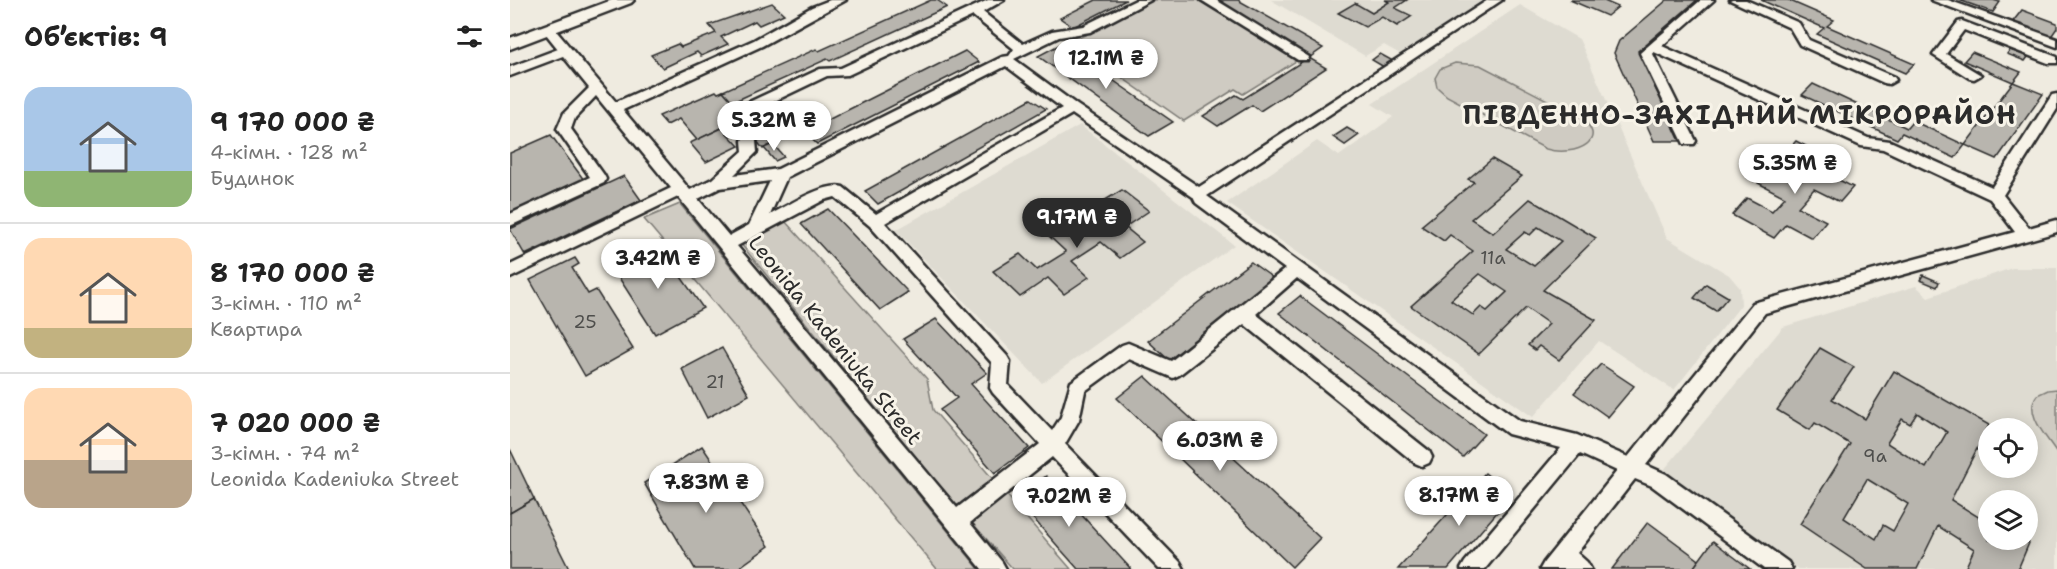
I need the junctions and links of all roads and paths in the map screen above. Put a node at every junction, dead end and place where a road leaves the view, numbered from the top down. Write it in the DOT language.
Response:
graph roads {
  1 [pos="626,0"];
  2 [pos="840,0"];
  3 [pos="998,0"];
  4 [pos="1145,0"];
  5 [pos="1207,0"];
  6 [pos="1496,0"];
  7 [pos="1708,0"];
  8 [pos="1736,0"];
  9 [pos="1937,0"];
  10 [pos="974,11"];
  11 [pos="548,29"];
  12 [pos="2057,43"];
  13 [pos="510,44"];
  14 [pos="1653,47"];
  15 [pos="1022,49"];
  16 [pos="567,50"];
  17 [pos="1304,57"];
  18 [pos="1007,60"];
  19 [pos="2056,60"];
  20 [pos="510,72"];
  21 [pos="1974,75"];
  22 [pos="1889,80"];
  23 [pos="598,87"];
  24 [pos="2057,98"];
  25 [pos="616,108"];
  26 [pos="1072,108"];
  27 [pos="1689,141"];
  28 [pos="781,174"];
  29 [pos="717,183"];
  30 [pos="685,193"];
  31 [pos="1199,194"];
  32 [pos="1995,195"];
  33 [pos="510,220"];
  34 [pos="875,222"];
  35 [pos="2057,226"];
  36 [pos="754,230"];
  37 [pos="2025,234"];
  38 [pos="727,244"];
  39 [pos="1296,269"];
  40 [pos="510,272"];
  41 [pos="1244,314"];
  42 [pos="1054,444"];
  43 [pos="1577,444"];
  44 [pos="1422,457"];
  45 [pos="1633,466"];
  46 [pos="956,521"];
  47 [pos="1557,562"];
  48 [pos="995,569"];
  49 [pos="1173,569"];
  50 [pos="1472,569"];
  51 [pos="1580,569"];
  52 [pos="1781,569"];
  1 -- 11 [label="main road"];
  2 -- 25 [label="street"];
  3 -- 10 [label="street"];
  4 -- 15 [label="street"];
  5 -- 17 [label="street"];
  6 -- 31 [label="street"];
  7 -- 14 [label="street"];
  8 -- 22 [label="street"];
  9 -- 12 [label="street"];
  10 -- 15 [label="street"];
  10 -- 29 [label="street"];
  11 -- 13 [label="main road"];
  11 -- 16 [label="street, Leonida Kadeniuka Street"];
  14 -- 27 [label="street"];
  14 -- 32 [label="street"];
  15 -- 18 [label="street"];
  16 -- 20 [label="street"];
  16 -- 23 [label="street, Leonida Kadeniuka Street"];
  18 -- 26 [label="street"];
  18 -- 28 [label="street"];
  19 -- 21 [label="street"];
  23 -- 25 [label="street, Leonida Kadeniuka Street"];
  23 -- 33 [label="street"];
  24 -- 32 [label="street"];
  25 -- 30 [label="street, Leonida Kadeniuka Street"];
  26 -- 31 [label="street"];
  26 -- 34 [label="street"];
  28 -- 29 [label="street"];
  28 -- 36 [label="street"];
  29 -- 30 [label="street"];
  30 -- 38 [label="street, Leonida Kadeniuka Street"];
  30 -- 40 [label="street"];
  31 -- 39 [label="street"];
  32 -- 37 [label="street"];
  34 -- 36 [label="street"];
  34 -- 42 [label="street"];
  35 -- 37 [label="street"];
  36 -- 38 [label="street"];
  37 -- 45 [label="street"];
  38 -- 46 [label="street, Leonida Kadeniuka Street"];
  39 -- 41 [label="street"];
  39 -- 43 [label="street"];
  41 -- 42 [label="street"];
  41 -- 44 [label="street"];
  42 -- 46 [label="street"];
  42 -- 49 [label="street"];
  43 -- 45 [label="street"];
  43 -- 50 [label="street"];
  45 -- 47 [label="street"];
  45 -- 52 [label="street"];
  46 -- 48 [label="street, Leonida Kadeniuka Street"];
  47 -- 51 [label="street"];
}
